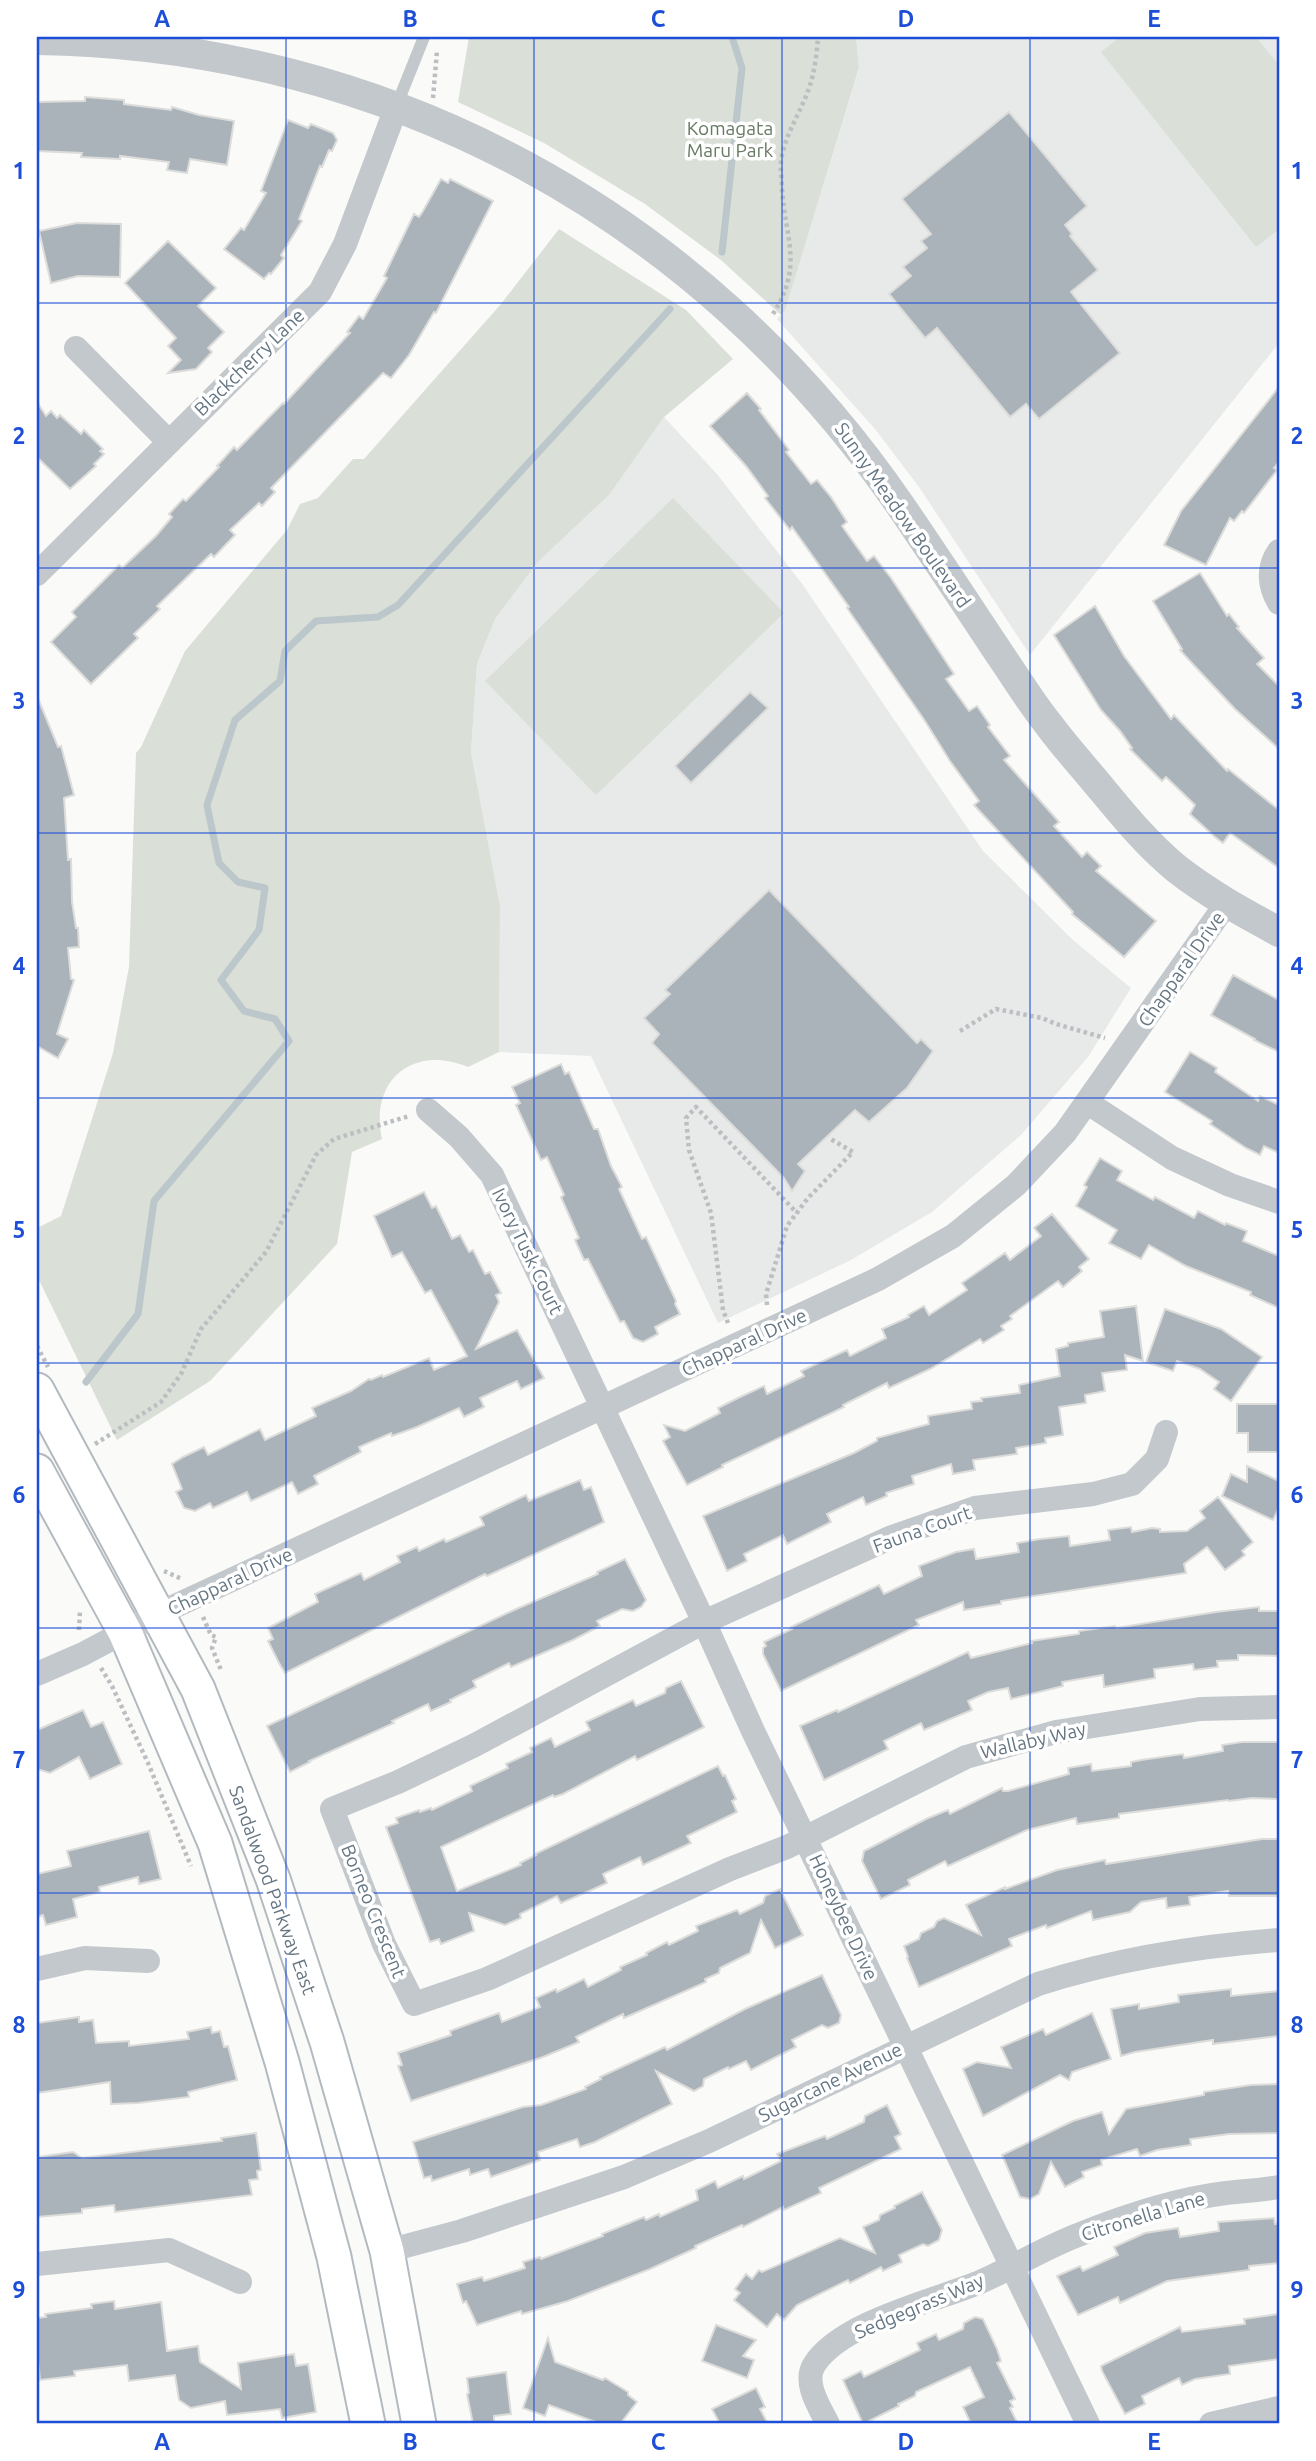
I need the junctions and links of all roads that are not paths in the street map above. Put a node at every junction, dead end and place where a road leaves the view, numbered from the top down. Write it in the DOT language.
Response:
graph roads {
  1 [pos="424,37"];
  2 [pos="37,40"];
  3 [pos="396,108"];
  4 [pos="76,348"];
  5 [pos="168,441"];
  6 [pos="1279,551"];
  7 [pos="37,574"];
  8 [pos="1279,603"];
  9 [pos="1226,904"];
  10 [pos="1279,932"];
  11 [pos="1088,1103"];
  12 [pos="428,1110"];
  13 [pos="1279,1202"];
  14 [pos="37,1390"];
  15 [pos="604,1408"];
  16 [pos="1166,1432"];
  17 [pos="37,1471"];
  18 [pos="704,1622"];
  19 [pos="141,1624"];
  20 [pos="37,1674"];
  21 [pos="1279,1707"];
  22 [pos="806,1838"];
  23 [pos="1279,1940"];
  24 [pos="148,1961"];
  25 [pos="37,1969"];
  26 [pos="904,2046"];
  27 [pos="1279,2187"];
  28 [pos="387,2251"];
  29 [pos="37,2264"];
  30 [pos="1012,2265"];
  31 [pos="240,2282"];
  32 [pos="1279,2408"];
  33 [pos="368,2424"];
  34 [pos="418,2424"];
  35 [pos="828,2424"];
  36 [pos="1088,2424"];
  37 [pos="1211,2424"];
  1 -- 3 [label="lane"];
  2 -- 3 [label="street, Sunny Meadow Boulevard"];
  3 -- 5 [label="street, Blackcherry Lane"];
  3 -- 9 [label="street, Sunny Meadow Boulevard"];
  4 -- 5 [label="street"];
  5 -- 7 [label="street, Blackcherry Lane"];
  6 -- 8 [label="street"];
  9 -- 10 [label="street, Sunny Meadow Boulevard"];
  9 -- 11 [label="street, Chapparal Drive"];
  11 -- 13 [label="street"];
  11 -- 15 [label="street, Chapparal Drive"];
  12 -- 15 [label="street, Ivory Tusk Court"];
  14 -- 19 [label="main road, Sandalwood Parkway East"];
  15 -- 18 [label="street, Honeybee Drive"];
  15 -- 19 [label="street, Chapparal Drive"];
  16 -- 18 [label="street, Fauna Court"];
  17 -- 19 [label="main road, Sandalwood Parkway East"];
  18 -- 22 [label="street, Honeybee Drive"];
  18 -- 22 [label="street, Borneo Crescent"];
  19 -- 20 [label="street, Chapparal Drive"];
  19 -- 28 [label="main road, Sandalwood Parkway East"];
  19 -- 33 [label="main road, Sandalwood Parkway East"];
  21 -- 22 [label="street, Wallaby Way"];
  22 -- 26 [label="street, Honeybee Drive"];
  23 -- 26 [label="street, Sugarcane Avenue"];
  24 -- 25 [label="street"];
  26 -- 28 [label="street, Sugarcane Avenue"];
  26 -- 30 [label="street, Honeybee Drive"];
  27 -- 30 [label="street, Citronella Lane"];
  28 -- 34 [label="main road, Sandalwood Parkway East"];
  29 -- 31 [label="street"];
  30 -- 35 [label="street, Sedgegrass Way"];
  30 -- 36 [label="street, Honeybee Drive"];
  32 -- 37 [label="street"];
}
